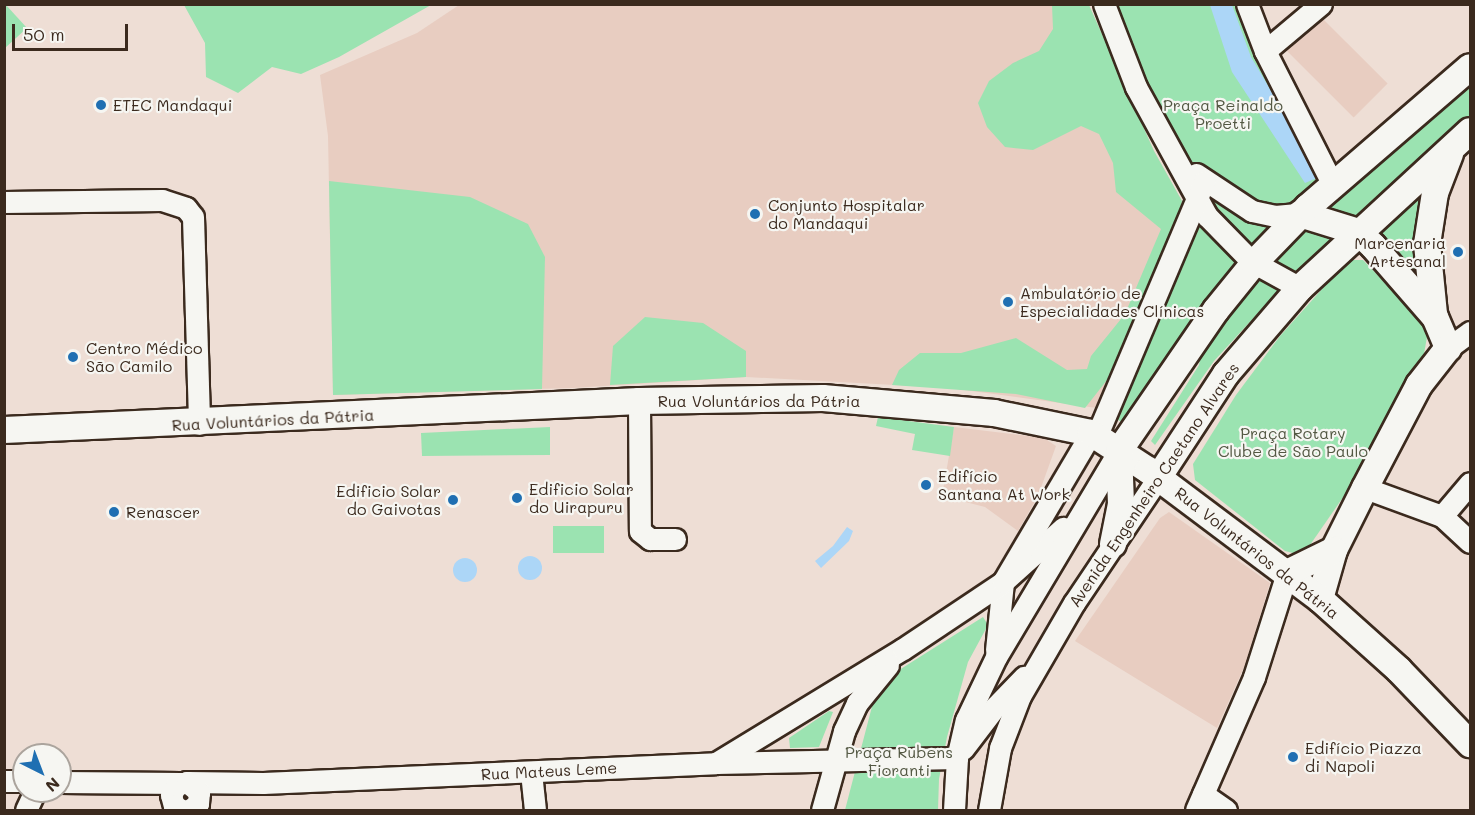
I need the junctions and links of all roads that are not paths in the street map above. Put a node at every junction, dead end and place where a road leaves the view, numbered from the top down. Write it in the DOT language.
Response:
graph roads {
  1 [pos="1104,4"];
  2 [pos="1247,4"];
  3 [pos="1320,4"];
  4 [pos="1265,51"];
  5 [pos="1470,67"];
  6 [pos="1463,138"];
  7 [pos="1334,185"];
  8 [pos="1200,191"];
  9 [pos="4,202"];
  10 [pos="1300,214"];
  11 [pos="1358,232"];
  12 [pos="1254,263"];
  13 [pos="1300,288"];
  14 [pos="1435,317"];
  15 [pos="1470,332"];
  16 [pos="1448,348"];
  17 [pos="639,401"];
  18 [pos="199,424"];
  19 [pos="4,430"];
  20 [pos="1094,434"];
  21 [pos="1126,455"];
  22 [pos="1158,477"];
  23 [pos="1470,483"];
  24 [pos="1365,488"];
  25 [pos="1076,516"];
  26 [pos="1442,516"];
  27 [pos="675,539"];
  28 [pos="1470,542"];
  29 [pos="1113,544"];
  30 [pos="1334,550"];
  31 [pos="1287,573"];
  32 [pos="1003,582"];
  33 [pos="1320,599"];
  34 [pos="903,649"];
  35 [pos="996,657"];
  36 [pos="1036,667"];
  37 [pos="1470,744"];
  38 [pos="957,758"];
  39 [pos="716,763"];
  40 [pos="834,763"];
  41 [pos="531,772"];
  42 [pos="72,782"];
  43 [pos="181,799"];
  44 [pos="1200,802"];
  45 [pos="535,810"];
  46 [pos="822,810"];
  47 [pos="954,810"];
  48 [pos="989,810"];
  49 [pos="1226,810"];
  1 -- 8 [label="street"];
  2 -- 4 [label="street"];
  3 -- 4 [label="street"];
  4 -- 7 [label="street"];
  5 -- 7 [label="main road"];
  6 -- 11 [label="main road, Avenida Engenheiro Caetano Alvares"];
  6 -- 14 [label="main road"];
  7 -- 10 [label="main road"];
  7 -- 11 [label="main road"];
  8 -- 10 [label="street"];
  8 -- 12 [label="street"];
  8 -- 20 [label="street"];
  9 -- 18 [label="street"];
  10 -- 11 [label="main road"];
  10 -- 12 [label="main road"];
  11 -- 13 [label="main road, Avenida Engenheiro Caetano Alvares"];
  11 -- 14 [label="main road"];
  12 -- 13 [label="street"];
  12 -- 21 [label="main road"];
  13 -- 22 [label="main road, Avenida Engenheiro Caetano Alvares"];
  14 -- 16 [label="main road"];
  15 -- 16 [label="street"];
  16 -- 24 [label="main road"];
  17 -- 18 [label="main road, Rua Voluntários da Pátria"];
  17 -- 20 [label="main road, Rua Voluntários da Pátria"];
  17 -- 27 [label="street"];
  18 -- 19 [label="main road, Rua Voluntários da Pátria"];
  20 -- 21 [label="main road, Rua Voluntários da Pátria"];
  20 -- 32 [label="street"];
  21 -- 22 [label="main road, Rua Voluntários da Pátria"];
  21 -- 25 [label="street"];
  21 -- 29 [label="main road"];
  22 -- 29 [label="street, Avenida Engenheiro Caetano Alvares"];
  22 -- 31 [label="main road, Rua Voluntários da Pátria"];
  23 -- 26 [label="street"];
  24 -- 26 [label="street"];
  24 -- 30 [label="main road"];
  25 -- 32 [label="street"];
  25 -- 35 [label="street"];
  26 -- 28 [label="street"];
  29 -- 36 [label="street, Avenida Engenheiro Caetano Alvares"];
  30 -- 31 [label="main road"];
  30 -- 33 [label="main road"];
  31 -- 33 [label="main road, Rua Voluntários da Pátria"];
  31 -- 44 [label="street"];
  32 -- 34 [label="street"];
  32 -- 35 [label="street"];
  33 -- 37 [label="main road, Rua Voluntários da Pátria"];
  34 -- 39 [label="street"];
  34 -- 40 [label="street"];
  35 -- 38 [label="street"];
  36 -- 38 [label="street"];
  36 -- 48 [label="street, Avenida Engenheiro Caetano Alvares"];
  38 -- 40 [label="street"];
  38 -- 47 [label="street"];
  39 -- 40 [label="street, Rua Mateus Leme"];
  39 -- 41 [label="street, Rua Mateus Leme"];
  40 -- 46 [label="street"];
  41 -- 43 [label="street, Rua Mateus Leme"];
  41 -- 45 [label="street"];
  42 -- 43 [label="street, Rua Mateus Leme"];
  44 -- 49 [label="street"];
}
